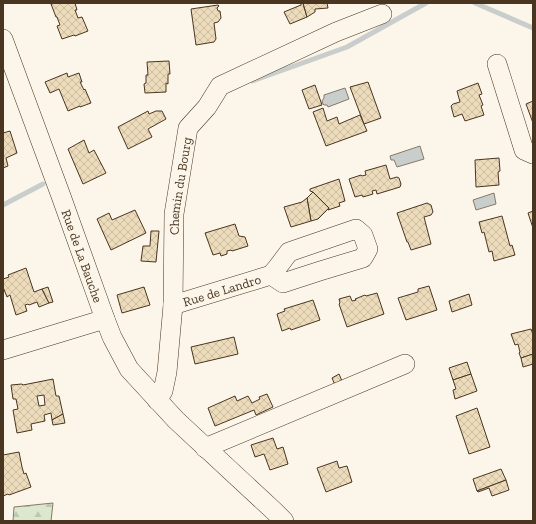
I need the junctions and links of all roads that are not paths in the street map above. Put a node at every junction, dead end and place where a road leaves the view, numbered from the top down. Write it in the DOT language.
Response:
graph roads {
  1 [pos="382,14"];
  2 [pos="3,39"];
  3 [pos="497,64"];
  4 [pos="533,154"];
  5 [pos="271,275"];
  6 [pos="173,305"];
  7 [pos="105,319"];
  8 [pos="3,350"];
  9 [pos="405,364"];
  10 [pos="157,400"];
  11 [pos="205,448"];
  12 [pos="284,521"];
  1 -- 6 [label="street, Chemin du Bourg"];
  2 -- 7 [label="street, Rue de La Bauche"];
  3 -- 4 [label="street"];
  5 -- 6 [label="street, Rue de Landro"];
  6 -- 10 [label="street, Chemin du Bourg"];
  7 -- 8 [label="street"];
  7 -- 10 [label="street, Rue de La Bauche"];
  9 -- 11 [label="street"];
  10 -- 11 [label="street, Rue de La Bauche"];
  11 -- 12 [label="street, Rue de La Bauche"];
}
